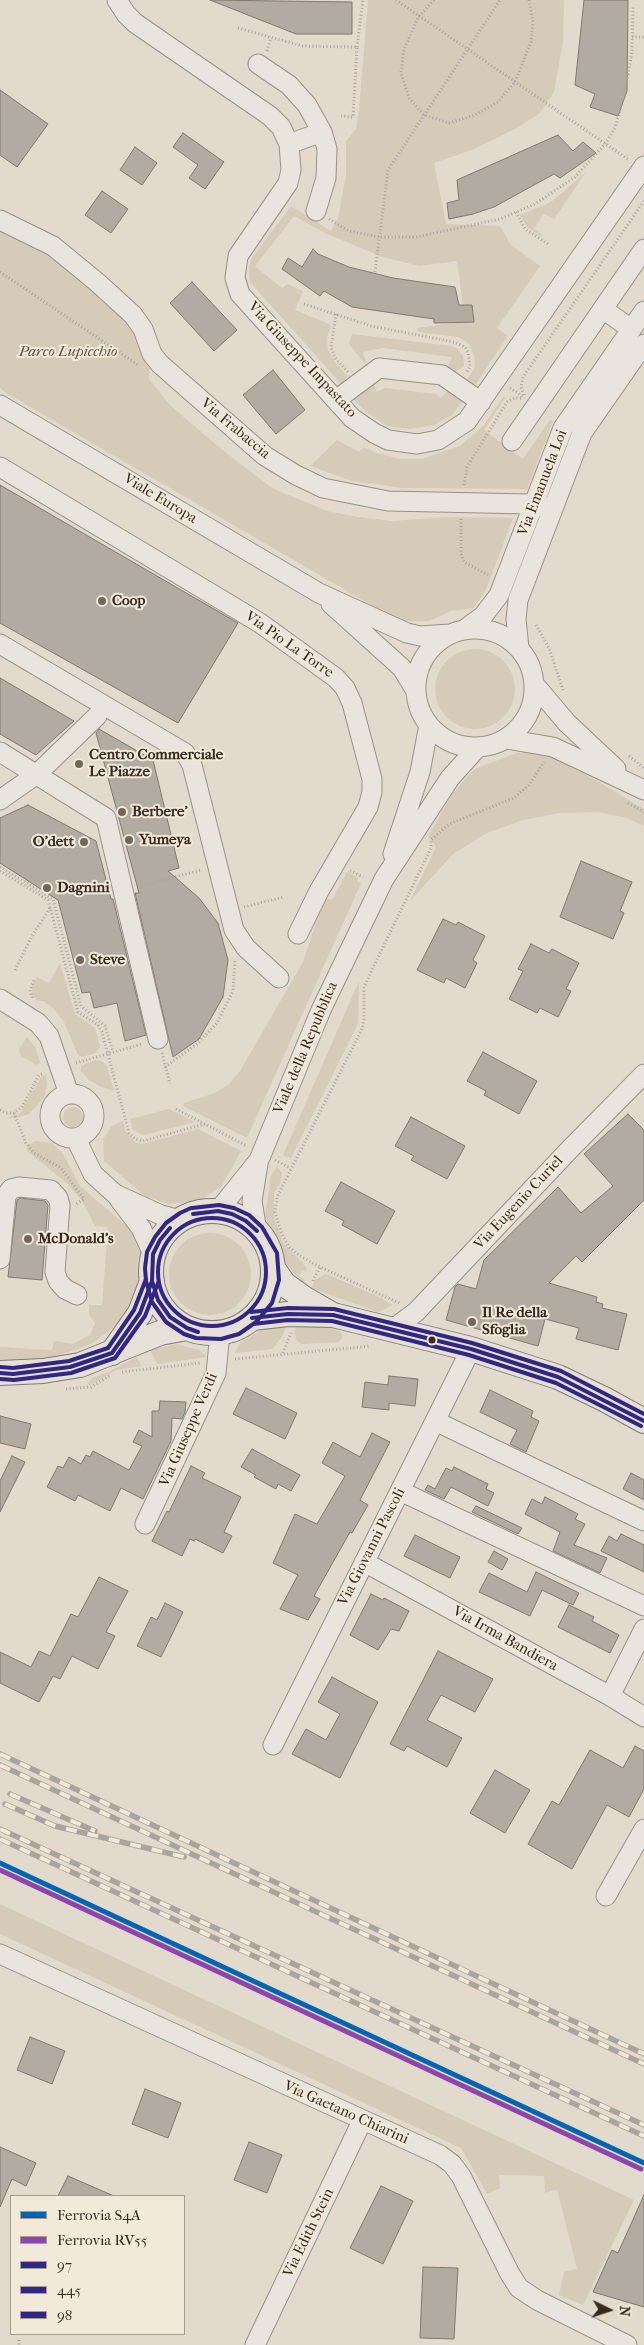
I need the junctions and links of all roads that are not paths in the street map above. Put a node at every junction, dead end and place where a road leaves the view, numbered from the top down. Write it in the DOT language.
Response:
graph roads {
  1 [pos="117,0"];
  2 [pos="258,64"];
  3 [pos="322,132"];
  4 [pos="289,144"];
  5 [pos="643,168"];
  6 [pos="316,211"];
  7 [pos="0,220"];
  8 [pos="644,250"];
  9 [pos="603,309"];
  10 [pos="644,311"];
  11 [pos="631,329"];
  12 [pos="644,344"];
  13 [pos="336,400"];
  14 [pos="481,402"];
  15 [pos="0,405"];
  16 [pos="512,441"];
  17 [pos="0,467"];
  18 [pos="543,507"];
  19 [pos="319,594"];
  20 [pos="457,632"];
  21 [pos="0,644"];
  22 [pos="519,648"];
  23 [pos="534,684"];
  24 [pos="416,691"];
  25 [pos="97,716"];
  26 [pos="429,725"];
  27 [pos="506,739"];
  28 [pos="477,748"];
  29 [pos="0,752"];
  30 [pos="37,774"];
  31 [pos="637,786"];
  32 [pos="0,800"];
  33 [pos="384,879"];
  34 [pos="298,934"];
  35 [pos="279,978"];
  36 [pos="0,999"];
  37 [pos="158,1039"];
  38 [pos="644,1074"];
  39 [pos="69,1094"];
  40 [pos="76,1139"];
  41 [pos="259,1160"];
  42 [pos="115,1194"];
  43 [pos="218,1211"];
  44 [pos="182,1218"];
  45 [pos="257,1230"];
  46 [pos="154,1254"];
  47 [pos="0,1259"];
  48 [pos="273,1268"];
  49 [pos="152,1281"];
  50 [pos="77,1295"];
  51 [pos="332,1315"];
  52 [pos="252,1318"];
  53 [pos="187,1328"];
  54 [pos="393,1329"];
  55 [pos="220,1333"];
  56 [pos="471,1349"];
  57 [pos="114,1362"];
  58 [pos="0,1373"];
  59 [pos="434,1421"];
  60 [pos="644,1421"];
  61 [pos="400,1490"];
  62 [pos="644,1521"];
  63 [pos="145,1524"];
  64 [pos="364,1562"];
  65 [pos="644,1606"];
  66 [pos="644,1629"];
  67 [pos="610,1696"];
  68 [pos="644,1716"];
  69 [pos="273,1745"];
  70 [pos="644,1829"];
  71 [pos="606,1896"];
  72 [pos="0,1954"];
  73 [pos="362,2121"];
  74 [pos="255,2345"];
  75 [pos="627,2345"];
  1 -- 4 [label="street, Via Giuseppe Impastato"];
  2 -- 3 [label="street"];
  3 -- 4 [label="street"];
  3 -- 6 [label="street"];
  4 -- 13 [label="street, Via Giuseppe Impastato"];
  5 -- 14 [label="street, Via Giuseppe Impastato"];
  7 -- 18 [label="street, Via Frabaccia"];
  8 -- 9 [label="street"];
  9 -- 11 [label="street"];
  9 -- 16 [label="street"];
  10 -- 11 [label="street, Via Emanuela Loi"];
  11 -- 18 [label="street, Via Emanuela Loi"];
  12 -- 18 [label="street, Via Emanuela Loi"];
  13 -- 14 [label="street"];
  13 -- 14 [label="street, Via Giuseppe Impastato"];
  15 -- 19 [label="street, Viale Europa"];
  17 -- 34 [label="street, Via Pio La Torre"];
  18 -- 20 [label="street, Via Emanuela Loi"];
  18 -- 22 [label="street, Via Emanuela Loi"];
  19 -- 20 [label="street, Viale Europa"];
  19 -- 24 [label="street, Viale Europa"];
  20 -- 22 [label="street"];
  20 -- 24 [label="street"];
  21 -- 35 [label="street"];
  22 -- 23 [label="street"];
  23 -- 27 [label="street"];
  23 -- 31 [label="street"];
  24 -- 26 [label="street"];
  25 -- 30 [label="street"];
  26 -- 28 [label="street"];
  26 -- 33 [label="street, Viale della Repubblica"];
  27 -- 28 [label="street"];
  27 -- 31 [label="street"];
  28 -- 33 [label="street, Viale della Repubblica"];
  29 -- 30 [label="street"];
  30 -- 32 [label="street"];
  30 -- 37 [label="street"];
  33 -- 41 [label="street, Viale della Repubblica"];
  36 -- 39 [label="street"];
  38 -- 54 [label="street, Via Eugenio Curiel"];
  39 -- 40 [label="street"];
  39 -- 40 [label="street"];
  40 -- 42 [label="street"];
  41 -- 43 [label="street, Viale della Repubblica"];
  41 -- 45 [label="street"];
  42 -- 44 [label="street"];
  42 -- 46 [label="street"];
  43 -- 44 [label="main road"];
  43 -- 45 [label="main road"];
  44 -- 46 [label="main road"];
  45 -- 48 [label="main road"];
  46 -- 49 [label="main road"];
  47 -- 50 [label="street"];
  48 -- 51 [label="main road"];
  48 -- 52 [label="main road"];
  49 -- 53 [label="main road"];
  49 -- 57 [label="main road"];
  51 -- 52 [label="main road"];
  51 -- 54 [label="main road"];
  52 -- 55 [label="main road"];
  53 -- 55 [label="main road"];
  53 -- 57 [label="main road"];
  54 -- 56 [label="main road"];
  55 -- 63 [label="street, Via Giuseppe Verdi"];
  56 -- 59 [label="street, Via Giovanni Pascoli"];
  56 -- 60 [label="main road"];
  57 -- 58 [label="main road"];
  59 -- 61 [label="street, Via Giovanni Pascoli"];
  59 -- 62 [label="street"];
  61 -- 64 [label="street, Via Giovanni Pascoli"];
  61 -- 65 [label="street"];
  64 -- 67 [label="street, Via Irma Bandiera"];
  64 -- 69 [label="street, Via Giovanni Pascoli"];
  66 -- 67 [label="street"];
  67 -- 68 [label="street, Via Irma Bandiera"];
  70 -- 71 [label="street"];
  72 -- 73 [label="street, Via Gaetano Chiarini"];
  73 -- 74 [label="street, Via Edith Stein"];
  73 -- 75 [label="street, Via Gaetano Chiarini"];
}
